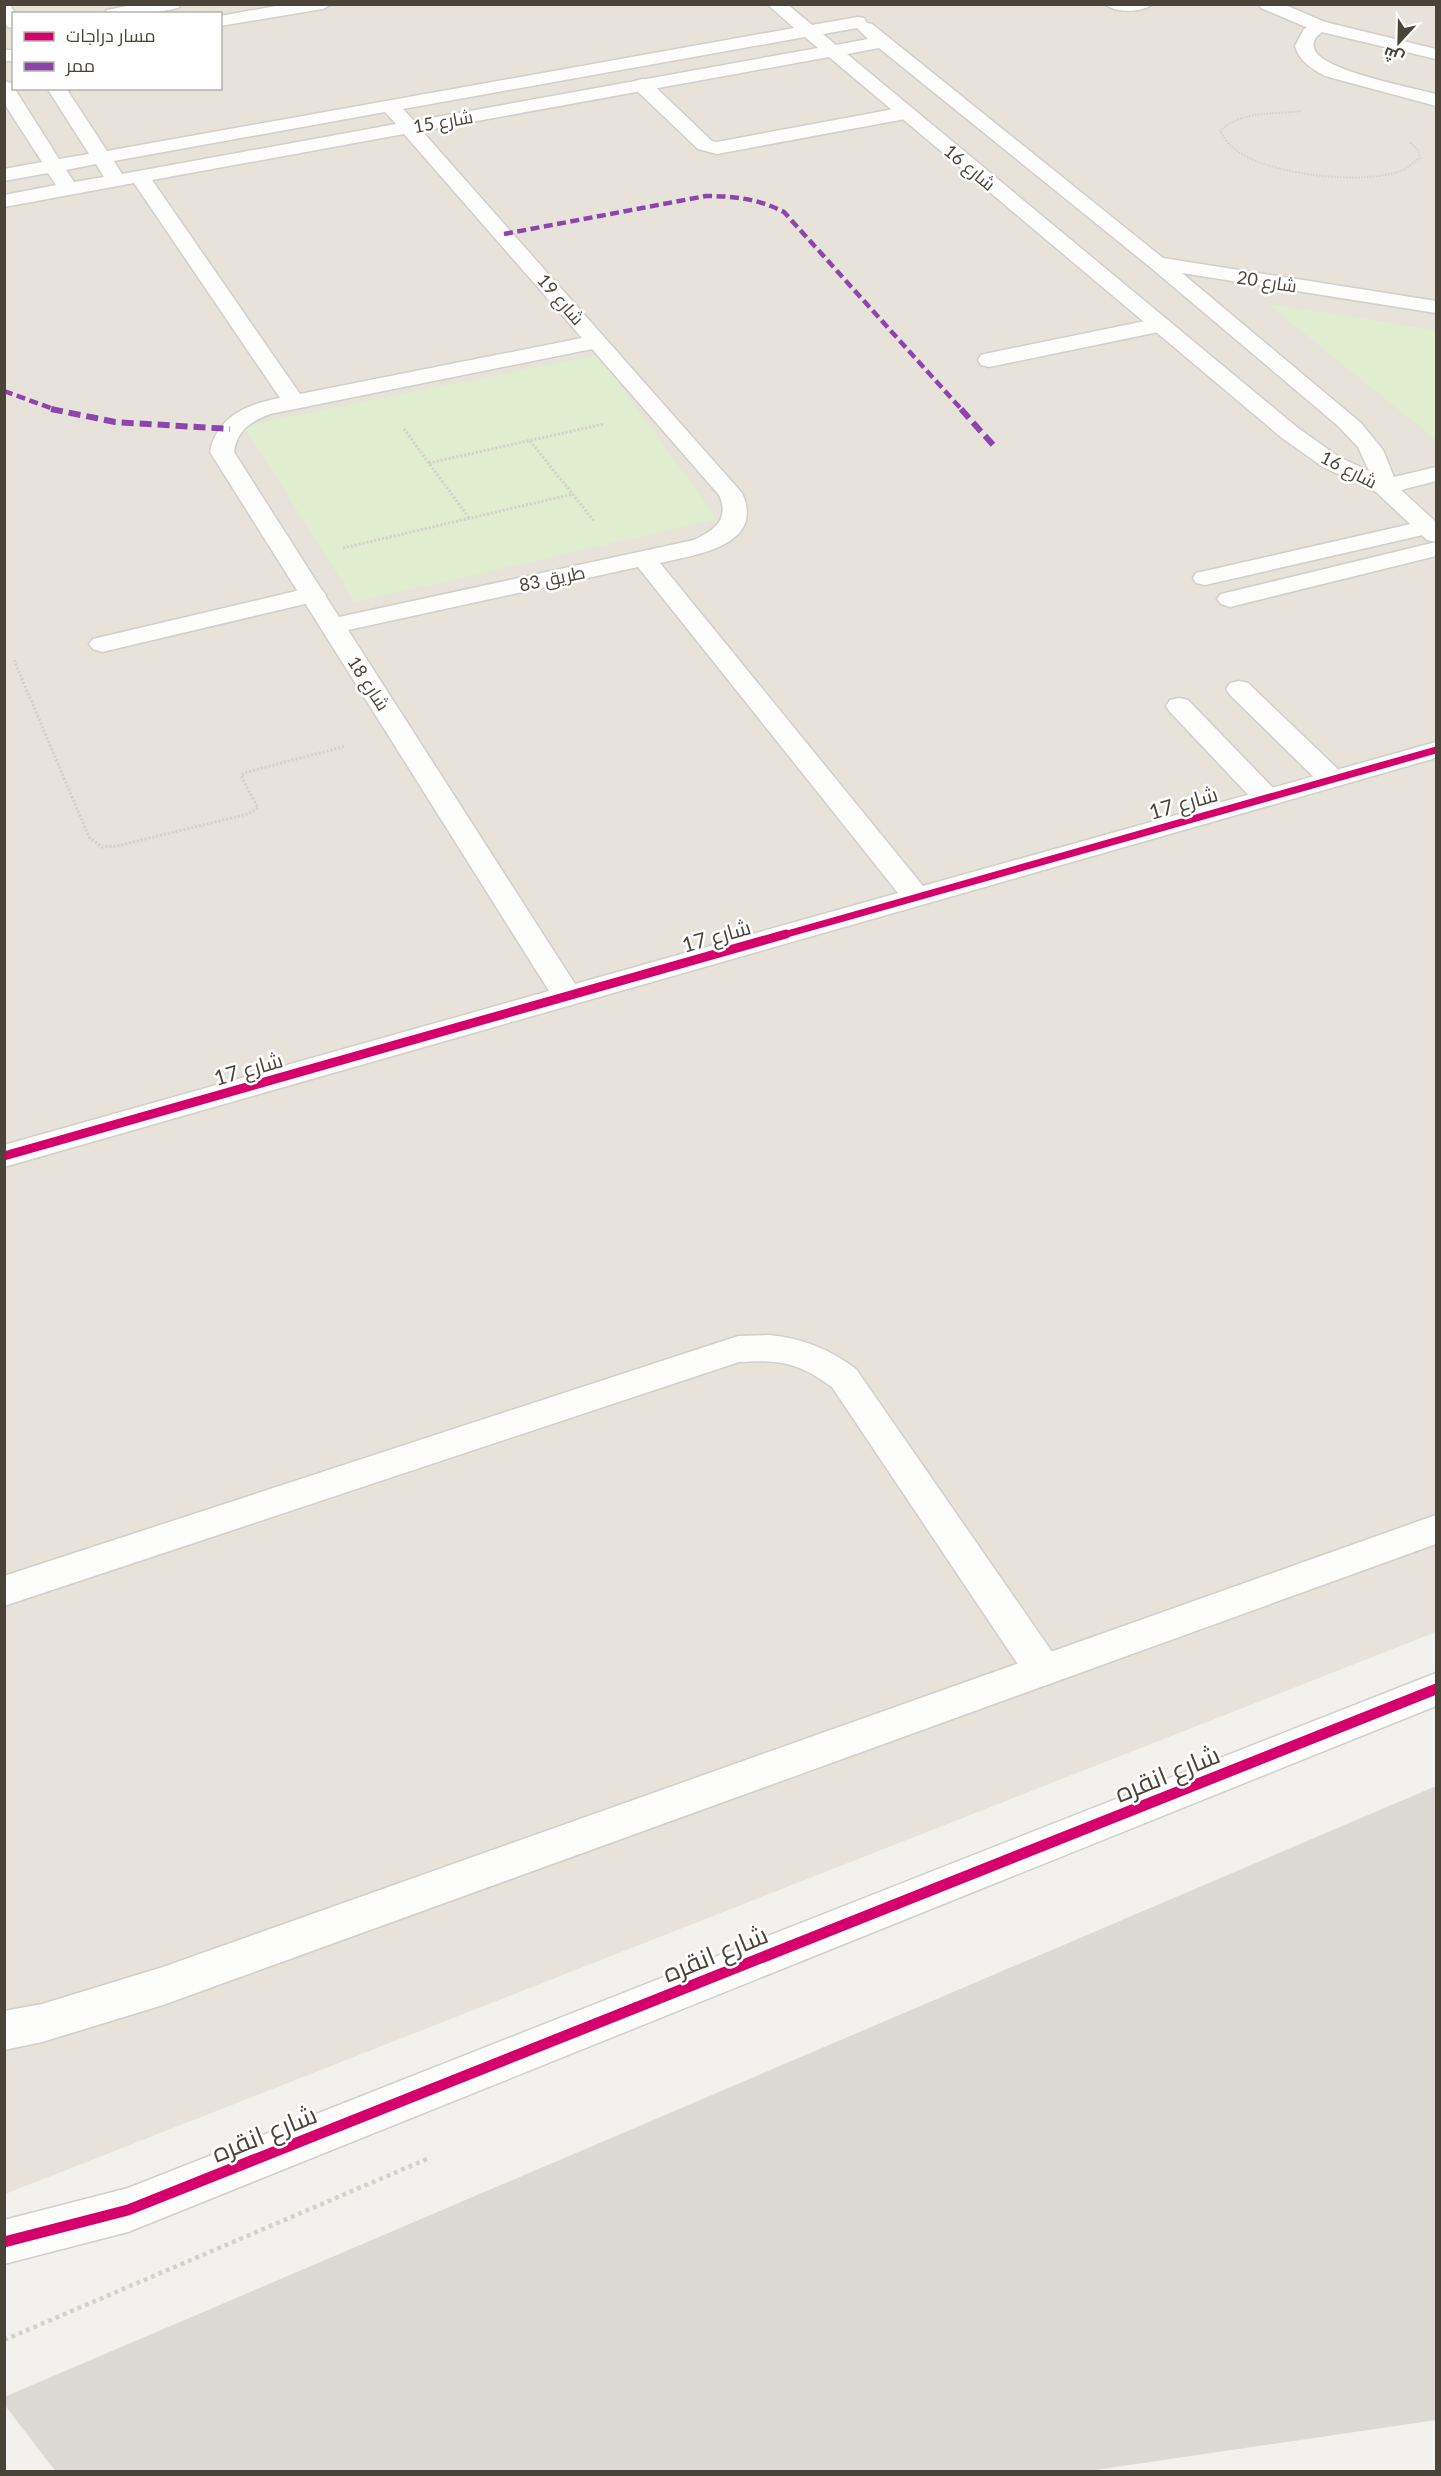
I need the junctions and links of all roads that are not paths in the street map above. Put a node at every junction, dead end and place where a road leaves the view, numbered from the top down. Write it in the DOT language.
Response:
graph roads {
  1 [pos="172,4"];
  2 [pos="323,4"];
  3 [pos="776,4"];
  4 [pos="837,4"];
  5 [pos="1114,4"];
  6 [pos="1143,4"];
  7 [pos="1267,4"];
  8 [pos="125,12"];
  9 [pos="222,21"];
  10 [pos="858,21"];
  11 [pos="1319,26"];
  12 [pos="806,31"];
  13 [pos="882,42"];
  14 [pos="831,51"];
  15 [pos="1437,54"];
  16 [pos="642,85"];
  17 [pos="4,87"];
  18 [pos="620,89"];
  19 [pos="57,90"];
  20 [pos="1437,100"];
  21 [pos="390,106"];
  22 [pos="637,106"];
  23 [pos="911,118"];
  24 [pos="410,128"];
  25 [pos="759,153"];
  26 [pos="101,158"];
  27 [pos="54,166"];
  28 [pos="4,175"];
  29 [pos="139,176"];
  30 [pos="116,181"];
  31 [pos="68,189"];
  32 [pos="4,201"];
  33 [pos="1157,263"];
  34 [pos="1114,268"];
  35 [pos="1437,307"];
  36 [pos="1160,325"];
  37 [pos="598,341"];
  38 [pos="989,360"];
  39 [pos="294,400"];
  40 [pos="1437,474"];
  41 [pos="1384,488"];
  42 [pos="730,493"];
  43 [pos="1434,537"];
  44 [pos="634,561"];
  45 [pos="1205,578"];
  46 [pos="313,595"];
  47 [pos="1230,599"];
  48 [pos="332,626"];
  49 [pos="102,644"];
  50 [pos="1239,689"];
  51 [pos="1179,706"];
  52 [pos="1437,750"];
  53 [pos="1332,779"];
  54 [pos="1266,797"];
  55 [pos="916,897"];
  56 [pos="567,996"];
  57 [pos="4,1156"];
  58 [pos="1437,1529"];
  59 [pos="4,1591"];
  60 [pos="1043,1670"];
  61 [pos="1437,1689"];
  62 [pos="4,2031"];
  63 [pos="4,2242"];
  1 -- 8 [label="street"];
  2 -- 9 [label="street"];
  3 -- 12 [label="street, شارع 16"];
  4 -- 10 [label="street, شارع 16"];
  5 -- 6 [label="street"];
  7 -- 11 [label="street"];
  10 -- 12 [label="street, شارع 15"];
  10 -- 13 [label="street, شارع 16"];
  11 -- 15 [label="street"];
  11 -- 20 [label="street"];
  12 -- 14 [label="street, شارع 16"];
  12 -- 21 [label="street, شارع 15"];
  13 -- 14 [label="street, شارع 15"];
  13 -- 33 [label="street, شارع 16"];
  14 -- 16 [label="street, شارع 15"];
  14 -- 23 [label="street, شارع 16"];
  16 -- 18 [label="street, شارع 15"];
  16 -- 23 [label="street"];
  17 -- 27 [label="street"];
  18 -- 22 [label="street"];
  18 -- 24 [label="street, شارع 15"];
  19 -- 26 [label="street"];
  21 -- 24 [label="street, شارع 19"];
  21 -- 26 [label="street, شارع 15"];
  23 -- 25 [label="street"];
  23 -- 34 [label="street, شارع 16"];
  24 -- 29 [label="street, شارع 15"];
  24 -- 37 [label="street, شارع 19"];
  26 -- 27 [label="street, شارع 15"];
  26 -- 30 [label="street"];
  27 -- 28 [label="street, شارع 15"];
  27 -- 31 [label="street"];
  29 -- 30 [label="street, شارع 15"];
  29 -- 39 [label="street"];
  30 -- 31 [label="street, شارع 15"];
  31 -- 32 [label="street, شارع 15"];
  33 -- 34 [label="street, شارع 20"];
  33 -- 35 [label="street, شارع 20"];
  33 -- 41 [label="street, شارع 16"];
  34 -- 36 [label="street, شارع 16"];
  36 -- 38 [label="street"];
  36 -- 41 [label="street, شارع 16"];
  37 -- 39 [label="street, شارع 18"];
  37 -- 42 [label="street, شارع 19"];
  39 -- 46 [label="street, شارع 18"];
  40 -- 41 [label="street"];
  41 -- 43 [label="street"];
  42 -- 44 [label="street, طريق 83"];
  43 -- 45 [label="street"];
  43 -- 47 [label="street"];
  44 -- 48 [label="street, طريق 83"];
  44 -- 55 [label="street"];
  46 -- 48 [label="street, شارع 18"];
  46 -- 49 [label="street"];
  48 -- 56 [label="street, شارع 18"];
  50 -- 53 [label="street"];
  51 -- 54 [label="street"];
  52 -- 53 [label="street, شارع 17"];
  53 -- 54 [label="street, شارع 17"];
  54 -- 55 [label="street, شارع 17"];
  55 -- 56 [label="street, شارع 17"];
  56 -- 57 [label="street, شارع 17"];
  58 -- 60 [label="street"];
  59 -- 60 [label="street"];
  60 -- 62 [label="street"];
  61 -- 63 [label="street, شارع انقره"];
}
